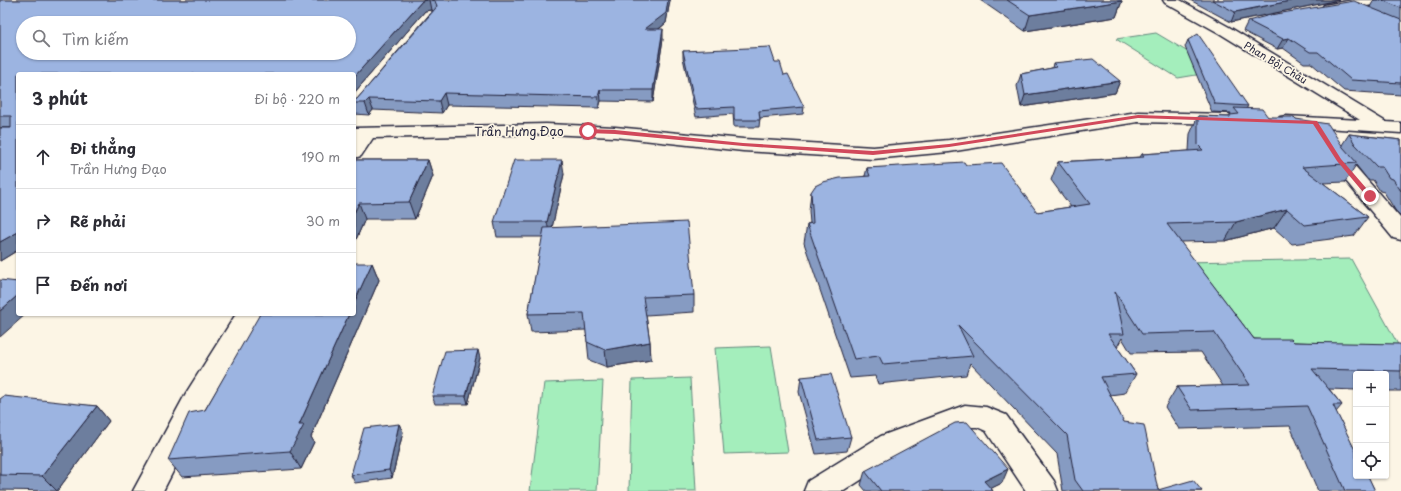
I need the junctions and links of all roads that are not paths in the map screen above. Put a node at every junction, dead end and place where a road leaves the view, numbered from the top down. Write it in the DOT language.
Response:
graph roads {
  1 [pos="1170,0"];
  2 [pos="1379,0"];
  3 [pos="1344,2"];
  4 [pos="1318,10"];
  5 [pos="1370,14"];
  6 [pos="1244,25"];
  7 [pos="1224,30"];
  8 [pos="1245,120"];
  9 [pos="1268,121"];
  10 [pos="1315,122"];
  11 [pos="1381,125"];
  12 [pos="1401,128"];
  13 [pos="361,133"];
  14 [pos="356,147"];
  15 [pos="1401,233"];
  16 [pos="248,316"];
  17 [pos="148,491"];
  18 [pos="819,491"];
  19 [pos="1043,491"];
  1 -- 7 [label="street, Phan Bội Châu"];
  2 -- 3 [label="street"];
  3 -- 4 [label="street"];
  3 -- 5 [label="street"];
  6 -- 7 [label="street"];
  7 -- 11 [label="street, Phan Bội Châu"];
  8 -- 13 [label="street, Trần Hưng Đạo"];
  9 -- 10 [label="street"];
  10 -- 11 [label="street"];
  10 -- 15 [label="street"];
  11 -- 12 [label="street"];
  13 -- 14 [label="street"];
  16 -- 17 [label="street"];
  18 -- 19 [label="street"];
}
